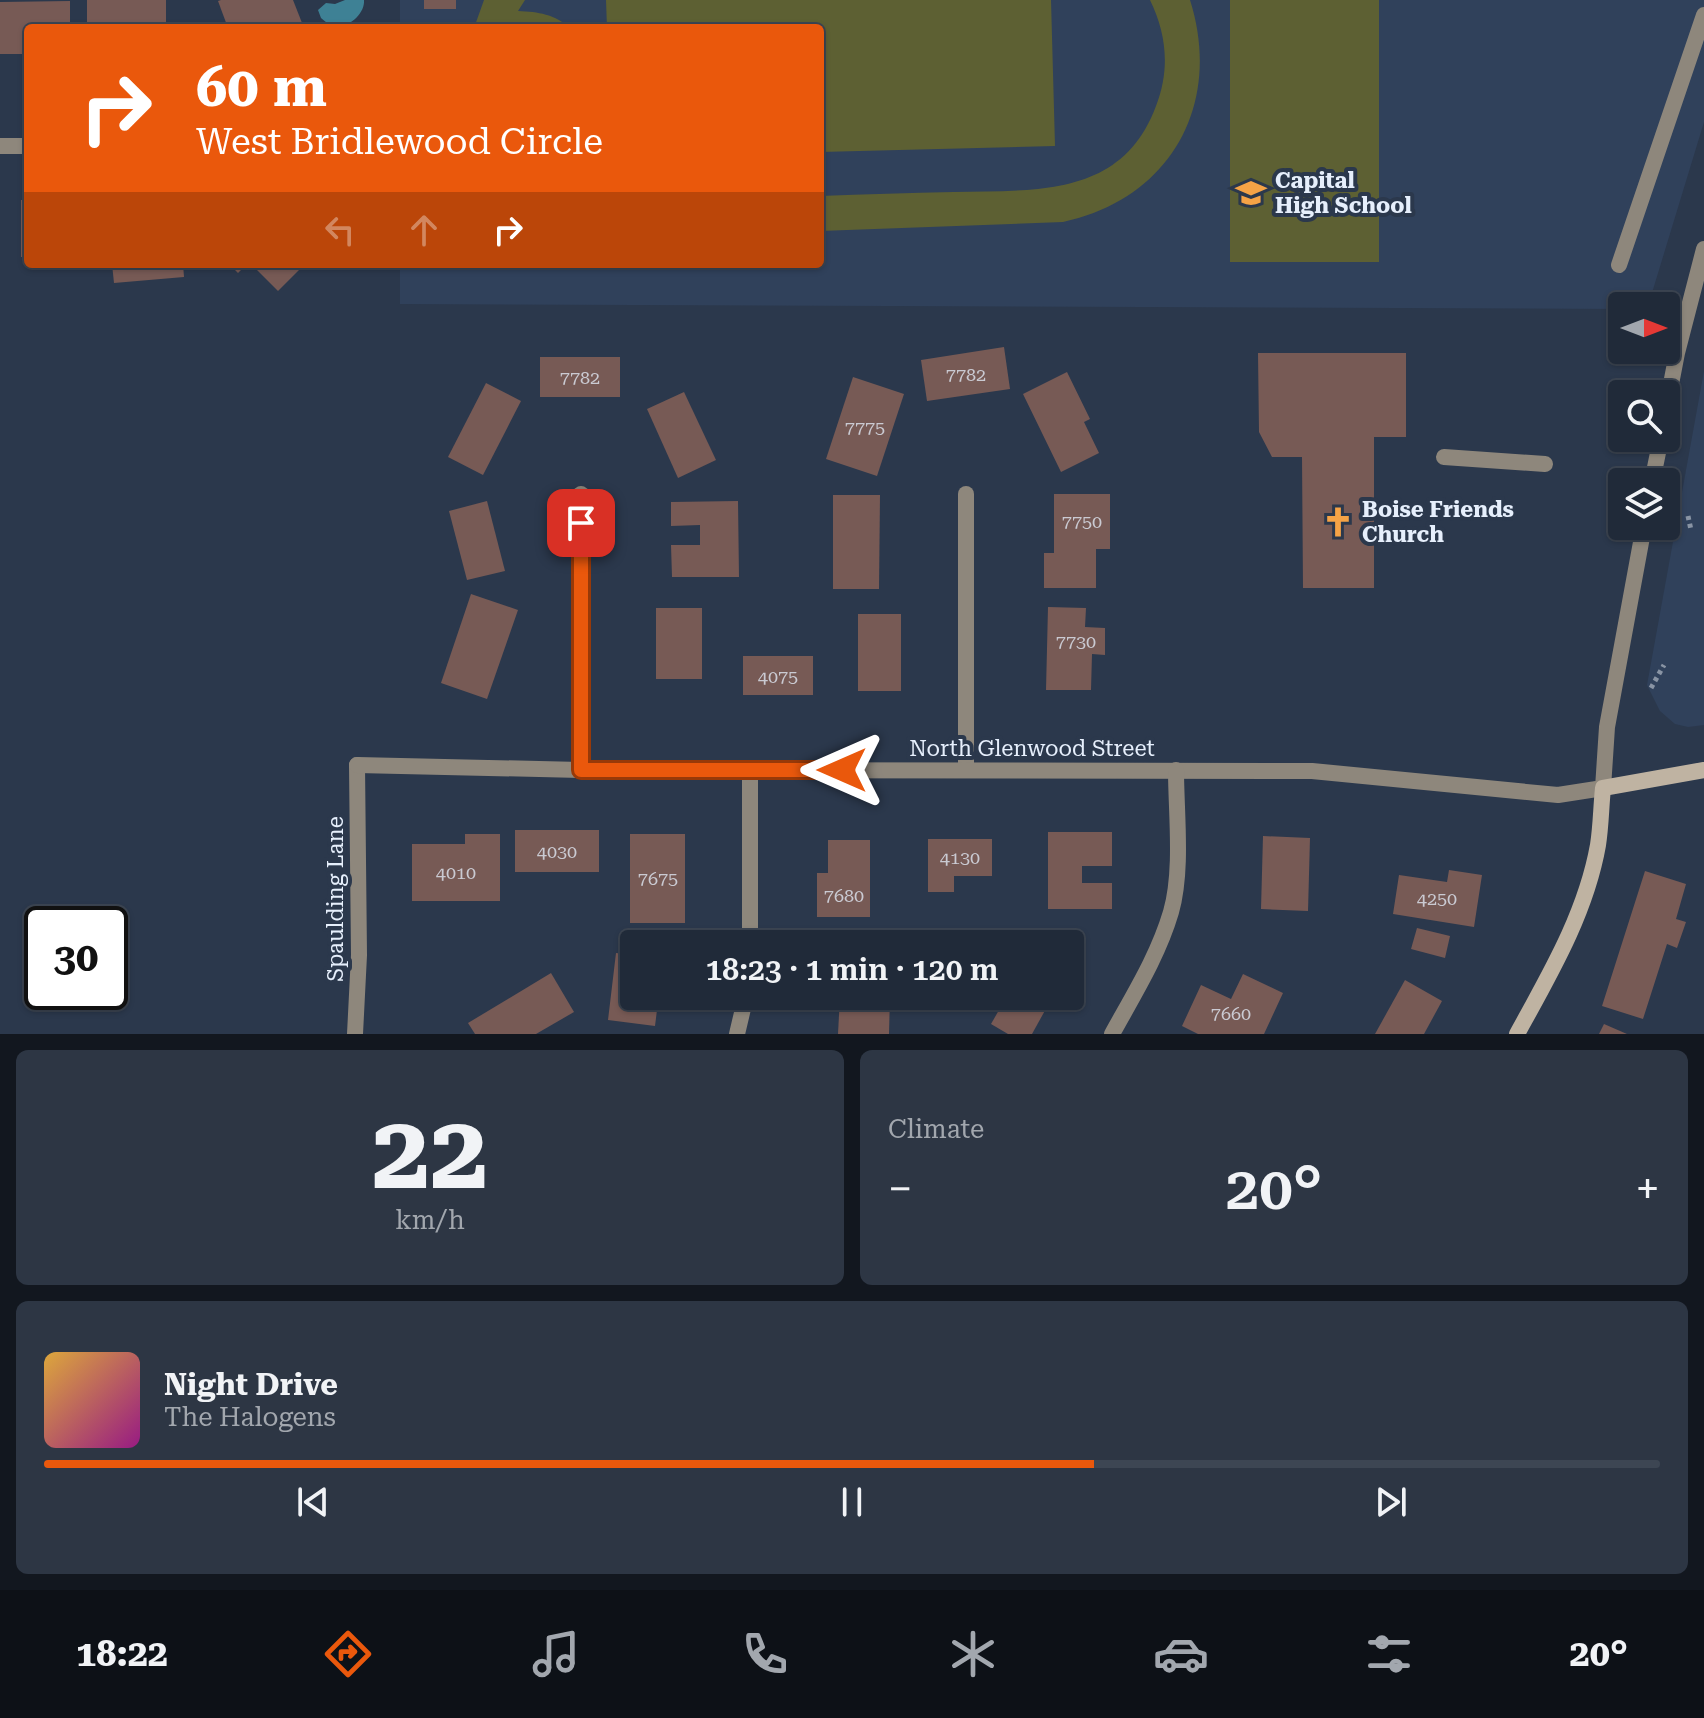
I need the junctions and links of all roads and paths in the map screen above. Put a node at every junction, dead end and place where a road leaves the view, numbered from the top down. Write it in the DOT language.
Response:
graph roads {
  1 [pos="1704,15"];
  2 [pos="0,146"];
  3 [pos="24,146"];
  4 [pos="1704,249"];
  5 [pos="1619,265"];
  6 [pos="1672,380"];
  7 [pos="1444,457"];
  8 [pos="1545,464"];
  9 [pos="581,494"];
  10 [pos="966,494"];
  11 [pos="1688,516"];
  12 [pos="1691,530"];
  13 [pos="1641,540"];
  14 [pos="1664,665"];
  15 [pos="1651,688"];
  16 [pos="357,765"];
  17 [pos="581,770"];
  18 [pos="750,770"];
  19 [pos="966,770"];
  20 [pos="1176,770"];
  21 [pos="1704,770"];
  22 [pos="1603,788"];
  23 [pos="750,930"];
  24 [pos="743,1010"];
  25 [pos="355,1034"];
  26 [pos="737,1034"];
  27 [pos="1112,1034"];
  28 [pos="1517,1034"];
  1 -- 5 [label="street"];
  2 -- 3 [label="street"];
  4 -- 6 [label="street"];
  7 -- 8 [label="street"];
  9 -- 17 [label="street"];
  10 -- 19 [label="street"];
  11 -- 12 [label="path"];
  13 -- 22 [label="street"];
  14 -- 15 [label="path"];
  16 -- 17 [label="street, North Glenwood Street"];
  16 -- 25 [label="street, Spaulding Lane"];
  17 -- 18 [label="street, North Glenwood Street"];
  18 -- 19 [label="street, North Glenwood Street"];
  18 -- 23 [label="street"];
  19 -- 20 [label="street, North Glenwood Street"];
  20 -- 22 [label="street, North Glenwood Street"];
  20 -- 27 [label="street"];
  21 -- 22 [label="main road, North Glenwood Street"];
  22 -- 28 [label="main road"];
  24 -- 26 [label="street"];
}
